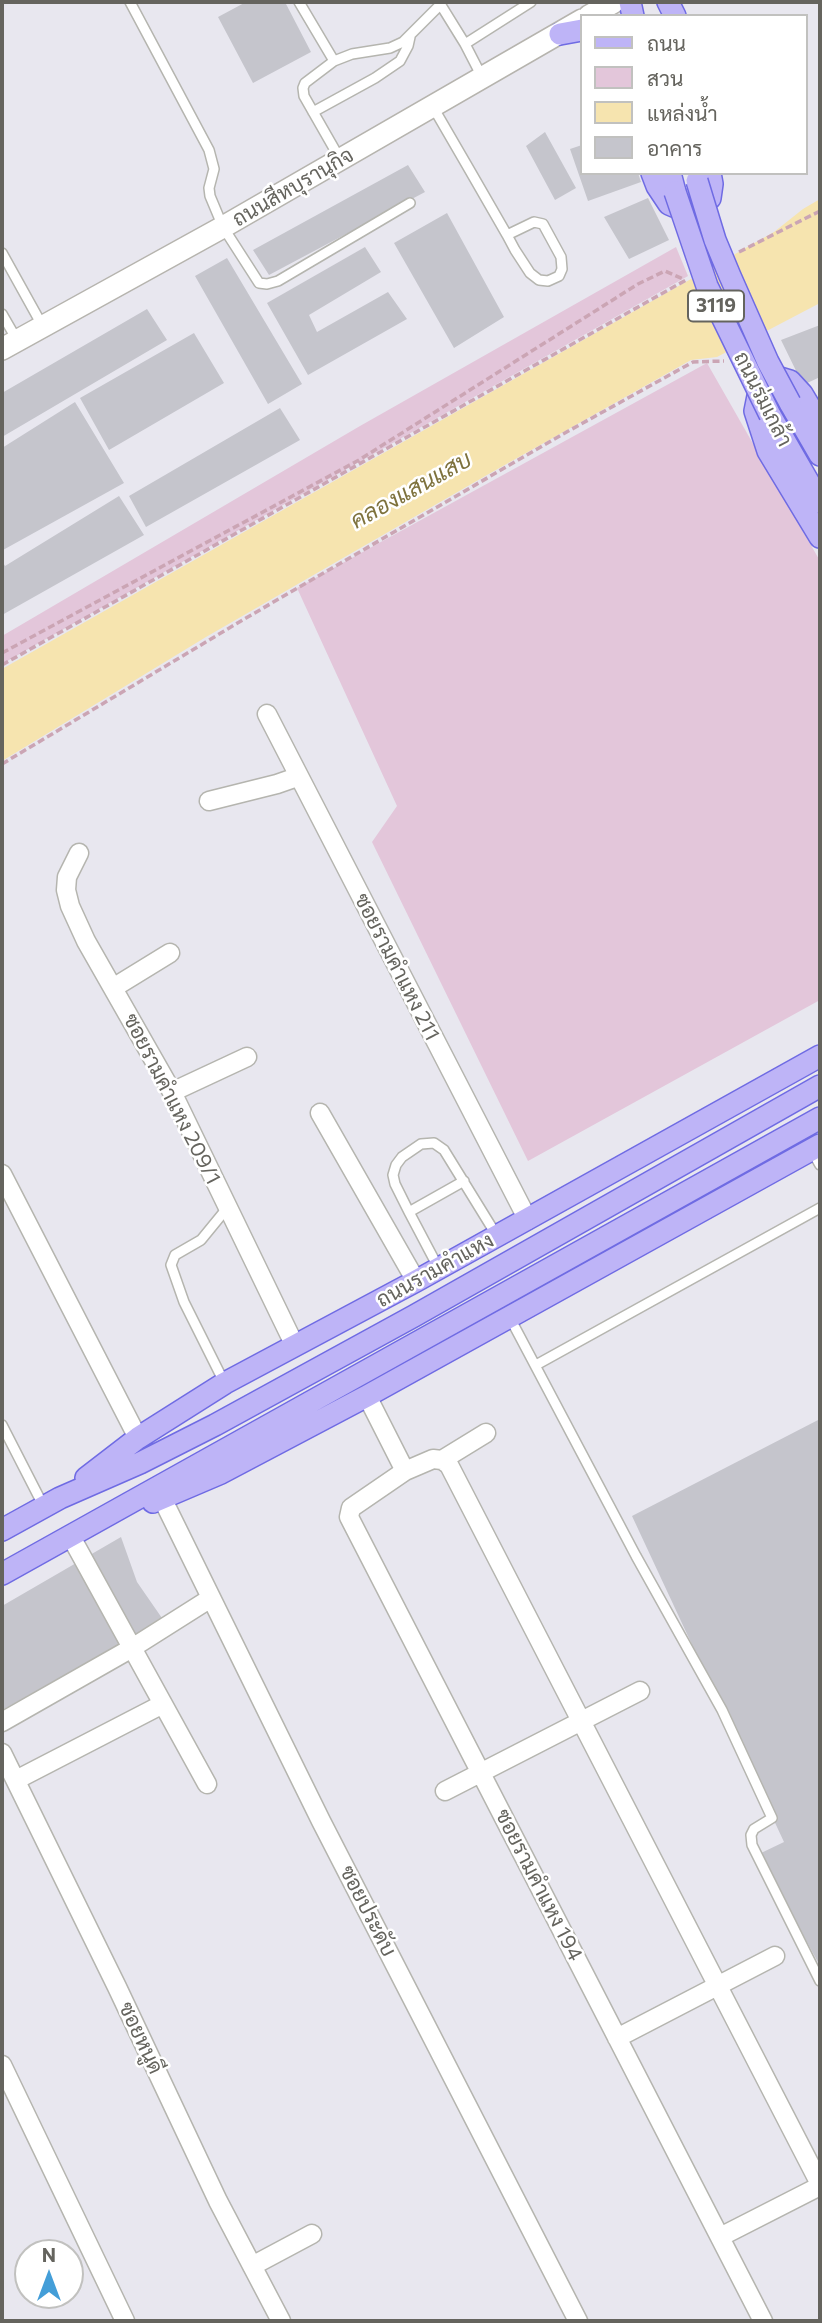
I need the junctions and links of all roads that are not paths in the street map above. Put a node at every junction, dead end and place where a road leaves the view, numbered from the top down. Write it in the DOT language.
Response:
graph roads {
  1 [pos="130,2"];
  2 [pos="299,2"];
  3 [pos="531,2"];
  4 [pos="614,2"];
  5 [pos="440,4"];
  6 [pos="593,14"];
  7 [pos="580,20"];
  8 [pos="580,30"];
  9 [pos="560,34"];
  10 [pos="410,37"];
  11 [pos="465,44"];
  12 [pos="334,61"];
  13 [pos="482,79"];
  14 [pos="433,107"];
  15 [pos="313,112"];
  16 [pos="341,160"];
  17 [pos="653,175"];
  18 [pos="701,176"];
  19 [pos="672,183"];
  20 [pos="410,203"];
  21 [pos="223,227"];
  22 [pos="507,235"];
  23 [pos="2,253"];
  24 [pos="2,314"];
  25 [pos="43,326"];
  26 [pos="10,345"];
  27 [pos="820,424"];
  28 [pos="820,455"];
  29 [pos="820,502"];
  30 [pos="820,537"];
  31 [pos="267,714"];
  32 [pos="298,776"];
  33 [pos="209,801"];
  34 [pos="79,853"];
  35 [pos="170,953"];
  36 [pos="114,988"];
  37 [pos="820,1056"];
  38 [pos="247,1057"];
  39 [pos="820,1086"];
  40 [pos="172,1092"];
  41 [pos="320,1113"];
  42 [pos="820,1118"];
  43 [pos="817,1153"];
  44 [pos="2,1174"];
  45 [pos="464,1181"];
  46 [pos="228,1208"];
  47 [pos="820,1208"];
  48 [pos="409,1212"];
  49 [pos="528,1220"];
  50 [pos="497,1236"];
  51 [pos="439,1268"];
  52 [pos="416,1281"];
  53 [pos="508,1316"];
  54 [pos="295,1346"];
  55 [pos="536,1365"];
  56 [pos="225,1383"];
  57 [pos="367,1396"];
  58 [pos="2,1425"];
  59 [pos="486,1433"];
  60 [pos="138,1438"];
  61 [pos="442,1460"];
  62 [pos="405,1471"];
  63 [pos="162,1499"];
  64 [pos="52,1503"];
  65 [pos="2,1530"];
  66 [pos="70,1535"];
  67 [pos="2,1574"];
  68 [pos="211,1598"];
  69 [pos="132,1648"];
  70 [pos="640,1691"];
  71 [pos="163,1703"];
  72 [pos="581,1721"];
  73 [pos="2,1722"];
  74 [pos="2,1754"];
  75 [pos="481,1773"];
  76 [pos="16,1780"];
  77 [pos="207,1784"];
  78 [pos="445,1791"];
  79 [pos="775,1956"];
  80 [pos="820,1981"];
  81 [pos="719,1987"];
  82 [pos="617,2038"];
  83 [pos="2,2066"];
  84 [pos="820,2185"];
  85 [pos="312,2234"];
  86 [pos="720,2237"];
  87 [pos="252,2266"];
  88 [pos="125,2321"];
  89 [pos="281,2321"];
  90 [pos="578,2321"];
  91 [pos="764,2321"];
  1 -- 21 [label="lane"];
  2 -- 12 [label="lane"];
  3 -- 11 [label="lane"];
  4 -- 6 [label="main road"];
  5 -- 10 [label="lane"];
  5 -- 11 [label="lane"];
  7 -- 9 [label="main road, ถนนสีหบุรานุกิจ"];
  8 -- 9 [label="main road"];
  9 -- 13 [label="main road, ถนนสีหบุรานุกิจ"];
  10 -- 12 [label="lane"];
  10 -- 15 [label="lane"];
  11 -- 13 [label="lane"];
  12 -- 15 [label="lane"];
  13 -- 14 [label="main road, ถนนสีหบุรานุกิจ"];
  14 -- 16 [label="main road, ถนนสีหบุรานุกิจ"];
  14 -- 22 [label="lane"];
  15 -- 16 [label="lane"];
  16 -- 21 [label="main road, ถนนสีหบุรานุกิจ"];
  17 -- 18 [label="main road"];
  18 -- 28 [label="main road, ถนนร่มเกล้า / 3119, bridge"];
  19 -- 29 [label="main road, ถนนร่มเกล้า / 3119, bridge"];
  20 -- 21 [label="lane"];
  21 -- 25 [label="main road, ถนนสีหบุรานุกิจ"];
  22 -- 22 [label="lane"];
  23 -- 25 [label="lane"];
  24 -- 26 [label="lane"];
  25 -- 26 [label="main road, ถนนสีหบุรานุกิจ"];
  27 -- 30 [label="main road"];
  31 -- 32 [label="street, ซอยรามคำแหง 211"];
  32 -- 33 [label="street"];
  32 -- 49 [label="street, ซอยรามคำแหง 211"];
  34 -- 36 [label="street, ซอยรามคำแหง 209/1"];
  35 -- 36 [label="street"];
  36 -- 40 [label="street, ซอยรามคำแหง 209/1"];
  37 -- 49 [label="main road, ถนนรามคำแหง"];
  38 -- 40 [label="street"];
  39 -- 64 [label="main road, ถนนรามคำแหง"];
  40 -- 46 [label="street, ซอยรามคำแหง 209/1"];
  41 -- 52 [label="street"];
  42 -- 66 [label="main road"];
  43 -- 53 [label="main road"];
  44 -- 60 [label="street"];
  45 -- 48 [label="lane"];
  45 -- 48 [label="lane"];
  45 -- 50 [label="lane"];
  46 -- 54 [label="street, ซอยรามคำแหง 209/1"];
  46 -- 56 [label="lane"];
  47 -- 55 [label="lane"];
  48 -- 51 [label="lane"];
  49 -- 50 [label="main road, ถนนรามคำแหง"];
  50 -- 51 [label="main road, ถนนรามคำแหง"];
  51 -- 52 [label="main road, ถนนรามคำแหง"];
  52 -- 54 [label="main road, ถนนรามคำแหง"];
  53 -- 55 [label="lane"];
  53 -- 57 [label="main road"];
  54 -- 56 [label="main road, ถนนรามคำแหง"];
  55 -- 80 [label="lane"];
  56 -- 60 [label="main road, ถนนรามคำแหง"];
  57 -- 62 [label="street"];
  57 -- 63 [label="main road"];
  58 -- 64 [label="lane"];
  59 -- 61 [label="street, ซอยรามคำแหง 194"];
  60 -- 64 [label="main road, ถนนรามคำแหง"];
  61 -- 62 [label="street, ซอยรามคำแหง 194"];
  61 -- 72 [label="street"];
  62 -- 75 [label="street, ซอยรามคำแหง 194"];
  63 -- 66 [label="main road"];
  63 -- 68 [label="street, ซอยประดับ"];
  64 -- 65 [label="main road, ถนนรามคำแหง"];
  66 -- 67 [label="main road"];
  66 -- 69 [label="street"];
  68 -- 69 [label="street"];
  68 -- 90 [label="street, ซอยประดับ"];
  69 -- 71 [label="street"];
  69 -- 73 [label="street"];
  70 -- 72 [label="street"];
  71 -- 76 [label="street"];
  71 -- 77 [label="street"];
  72 -- 75 [label="street"];
  72 -- 81 [label="street"];
  74 -- 76 [label="street, ซอยหนูดี"];
  75 -- 78 [label="street"];
  75 -- 82 [label="street, ซอยรามคำแหง 194"];
  76 -- 87 [label="street, ซอยหนูดี"];
  79 -- 81 [label="street"];
  81 -- 82 [label="street"];
  81 -- 84 [label="street"];
  82 -- 86 [label="street, ซอยรามคำแหง 194"];
  83 -- 88 [label="street"];
  84 -- 86 [label="street"];
  85 -- 87 [label="street"];
  86 -- 91 [label="street, ซอยรามคำแหง 194"];
  87 -- 89 [label="street, ซอยหนูดี"];
}
